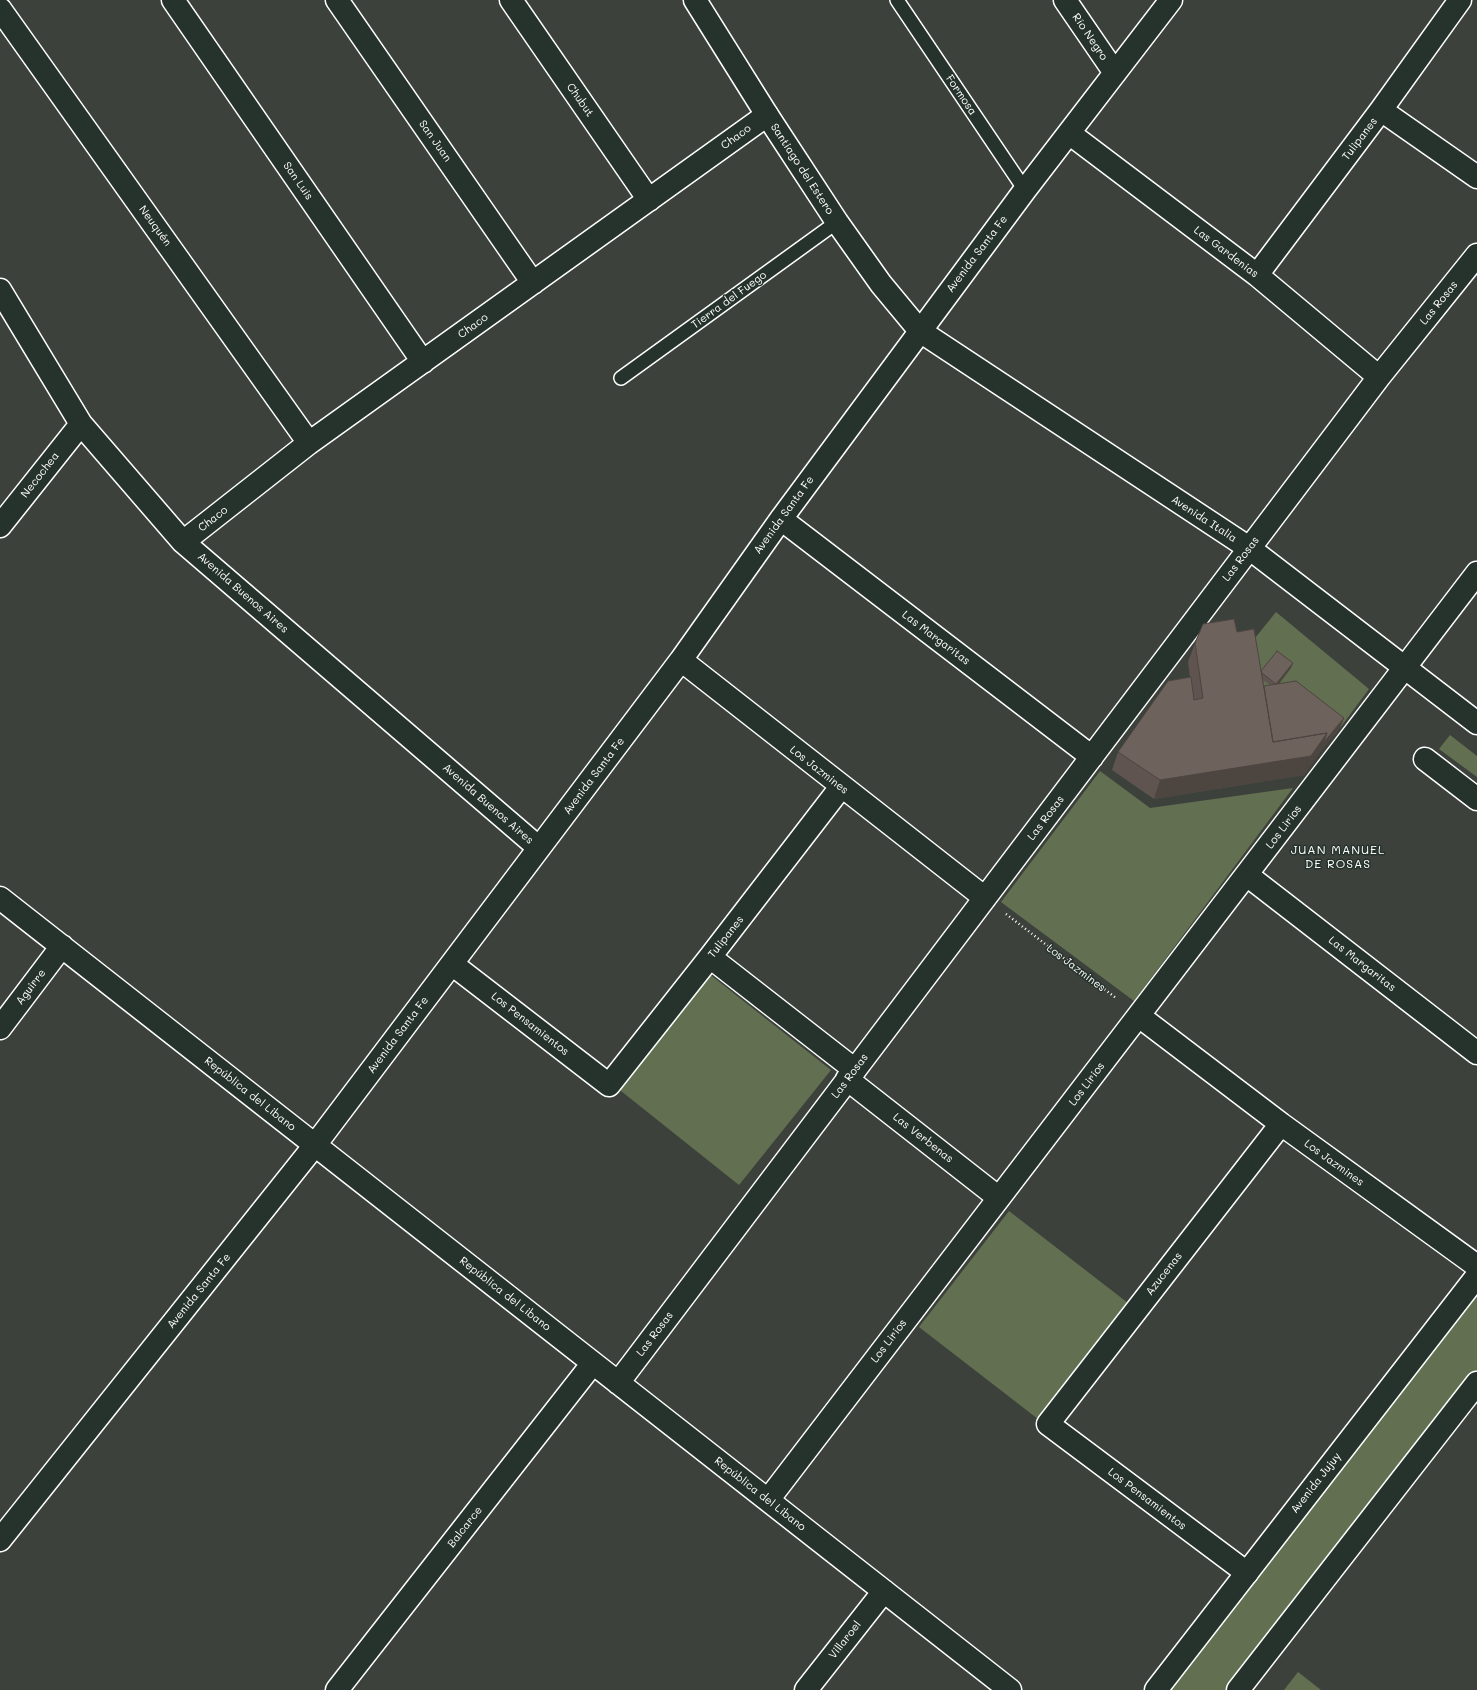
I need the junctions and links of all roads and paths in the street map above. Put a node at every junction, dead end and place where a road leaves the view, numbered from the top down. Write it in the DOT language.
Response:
graph roads {
  1 [pos="173,0"];
  2 [pos="337,0"];
  3 [pos="510,0"];
  4 [pos="695,0"];
  5 [pos="896,0"];
  6 [pos="1065,0"];
  7 [pos="1171,0"];
  8 [pos="1460,0"];
  9 [pos="0,9"];
  10 [pos="1115,73"];
  11 [pos="1382,110"];
  12 [pos="767,115"];
  13 [pos="1069,133"];
  14 [pos="1477,177"];
  15 [pos="1025,190"];
  16 [pos="649,200"];
  17 [pos="836,222"];
  18 [pos="1477,256"];
  19 [pos="1257,275"];
  20 [pos="533,282"];
  21 [pos="0,290"];
  22 [pos="920,331"];
  23 [pos="423,362"];
  24 [pos="1379,377"];
  25 [pos="621,378"];
  26 [pos="81,424"];
  27 [pos="309,443"];
  28 [pos="20,500"];
  29 [pos="0,510"];
  30 [pos="781,519"];
  31 [pos="0,526"];
  32 [pos="184,542"];
  33 [pos="1249,548"];
  34 [pos="1477,573"];
  35 [pos="681,660"];
  36 [pos="1406,668"];
  37 [pos="1477,723"];
  38 [pos="1092,757"];
  39 [pos="1425,759"];
  40 [pos="841,787"];
  41 [pos="1477,799"];
  42 [pos="539,848"];
  43 [pos="1247,875"];
  44 [pos="0,898"];
  45 [pos="985,898"];
  46 [pos="62,946"];
  47 [pos="710,957"];
  48 [pos="452,964"];
  49 [pos="1139,1016"];
  50 [pos="0,1028"];
  51 [pos="1477,1054"];
  52 [pos="851,1075"];
  53 [pos="609,1085"];
  54 [pos="1281,1124"];
  55 [pos="315,1145"];
  56 [pos="999,1198"];
  57 [pos="1477,1266"];
  58 [pos="1477,1276"];
  59 [pos="593,1363"];
  60 [pos="618,1383"];
  61 [pos="1475,1388"];
  62 [pos="1048,1424"];
  63 [pos="768,1500"];
  64 [pos="0,1540"];
  65 [pos="1247,1573"];
  66 [pos="884,1591"];
  67 [pos="337,1690"];
  68 [pos="806,1690"];
  69 [pos="1010,1690"];
  70 [pos="1156,1690"];
  71 [pos="1238,1690"];
  1 -- 23 [label="street, San Luis"];
  2 -- 20 [label="street, San Juan"];
  3 -- 16 [label="street, Chubut"];
  4 -- 12 [label="street, Santiago del Estero"];
  5 -- 15 [label="lane, Formosa"];
  6 -- 10 [label="street, Río Negro"];
  7 -- 10 [label="street, Avenida Santa Fe"];
  8 -- 11 [label="street, Tulipanes"];
  9 -- 27 [label="street, Neuquén"];
  10 -- 13 [label="street, Avenida Santa Fe"];
  11 -- 14 [label="street"];
  11 -- 19 [label="street, Tulipanes"];
  12 -- 16 [label="street, Chaco"];
  12 -- 17 [label="street, Santiago del Estero"];
  13 -- 15 [label="street, Avenida Santa Fe"];
  13 -- 19 [label="street, Las Gardenias"];
  15 -- 22 [label="street, Avenida Santa Fe"];
  16 -- 20 [label="street, Chaco"];
  17 -- 22 [label="street, Santiago del Estero"];
  17 -- 25 [label="lane, Tierra del Fuego"];
  18 -- 24 [label="street, Las Rosas"];
  19 -- 24 [label="street, Las Gardenias"];
  20 -- 23 [label="street, Chaco"];
  21 -- 26 [label="street, Avenida Buenos Aires"];
  22 -- 30 [label="street, Avenida Santa Fe"];
  22 -- 33 [label="street, Avenida Italia"];
  23 -- 27 [label="street, Chaco"];
  24 -- 33 [label="street, Las Rosas"];
  26 -- 28 [label="street, Necochea"];
  26 -- 32 [label="street, Avenida Buenos Aires"];
  27 -- 32 [label="street, Chaco"];
  28 -- 29 [label="street"];
  28 -- 31 [label="street, Necochea"];
  30 -- 35 [label="street, Avenida Santa Fe"];
  30 -- 38 [label="street, Las Margaritas"];
  32 -- 42 [label="street, Avenida Buenos Aires"];
  33 -- 36 [label="street, Avenida Italia"];
  33 -- 38 [label="street, Las Rosas"];
  34 -- 36 [label="street, Los Lirios"];
  35 -- 40 [label="street, Los Jazmines"];
  35 -- 42 [label="street, Avenida Santa Fe"];
  36 -- 37 [label="street, Avenida Italia"];
  36 -- 43 [label="street, Los Lirios"];
  38 -- 45 [label="street, Las Rosas"];
  39 -- 41 [label="street"];
  40 -- 45 [label="street, Los Jazmines"];
  40 -- 47 [label="street, Tulipanes"];
  42 -- 48 [label="street, Avenida Santa Fe"];
  43 -- 49 [label="street, Los Lirios"];
  43 -- 51 [label="street, Las Margaritas"];
  44 -- 46 [label="street, República del Libano"];
  45 -- 49 [label="path, Los Jazmines"];
  45 -- 52 [label="street, Las Rosas"];
  46 -- 50 [label="street, Aguirre"];
  46 -- 55 [label="street, República del Libano"];
  47 -- 52 [label="street, Las Verbenas"];
  47 -- 53 [label="street, Tulipanes"];
  48 -- 53 [label="street, Los Pensamientos"];
  48 -- 55 [label="street, Avenida Santa Fe"];
  49 -- 54 [label="street, Los Jazmines"];
  49 -- 56 [label="street, Los Lirios"];
  52 -- 56 [label="street, Las Verbenas"];
  52 -- 60 [label="street, Las Rosas"];
  54 -- 57 [label="street, Los Jazmines"];
  54 -- 62 [label="street, Azucenas"];
  55 -- 59 [label="street, República del Libano"];
  55 -- 64 [label="street, Avenida Santa Fe"];
  56 -- 63 [label="street, Los Lirios"];
  58 -- 65 [label="street, Avenida Jujuy"];
  59 -- 60 [label="street, República del Libano"];
  59 -- 67 [label="street, Balcarce"];
  60 -- 63 [label="street, República del Libano"];
  61 -- 71 [label="street"];
  62 -- 65 [label="street, Los Pensamientos"];
  63 -- 66 [label="street, República del Libano"];
  65 -- 70 [label="street, Avenida Jujuy"];
  66 -- 68 [label="street, Villaroel"];
  66 -- 69 [label="street, República del Libano"];
}
